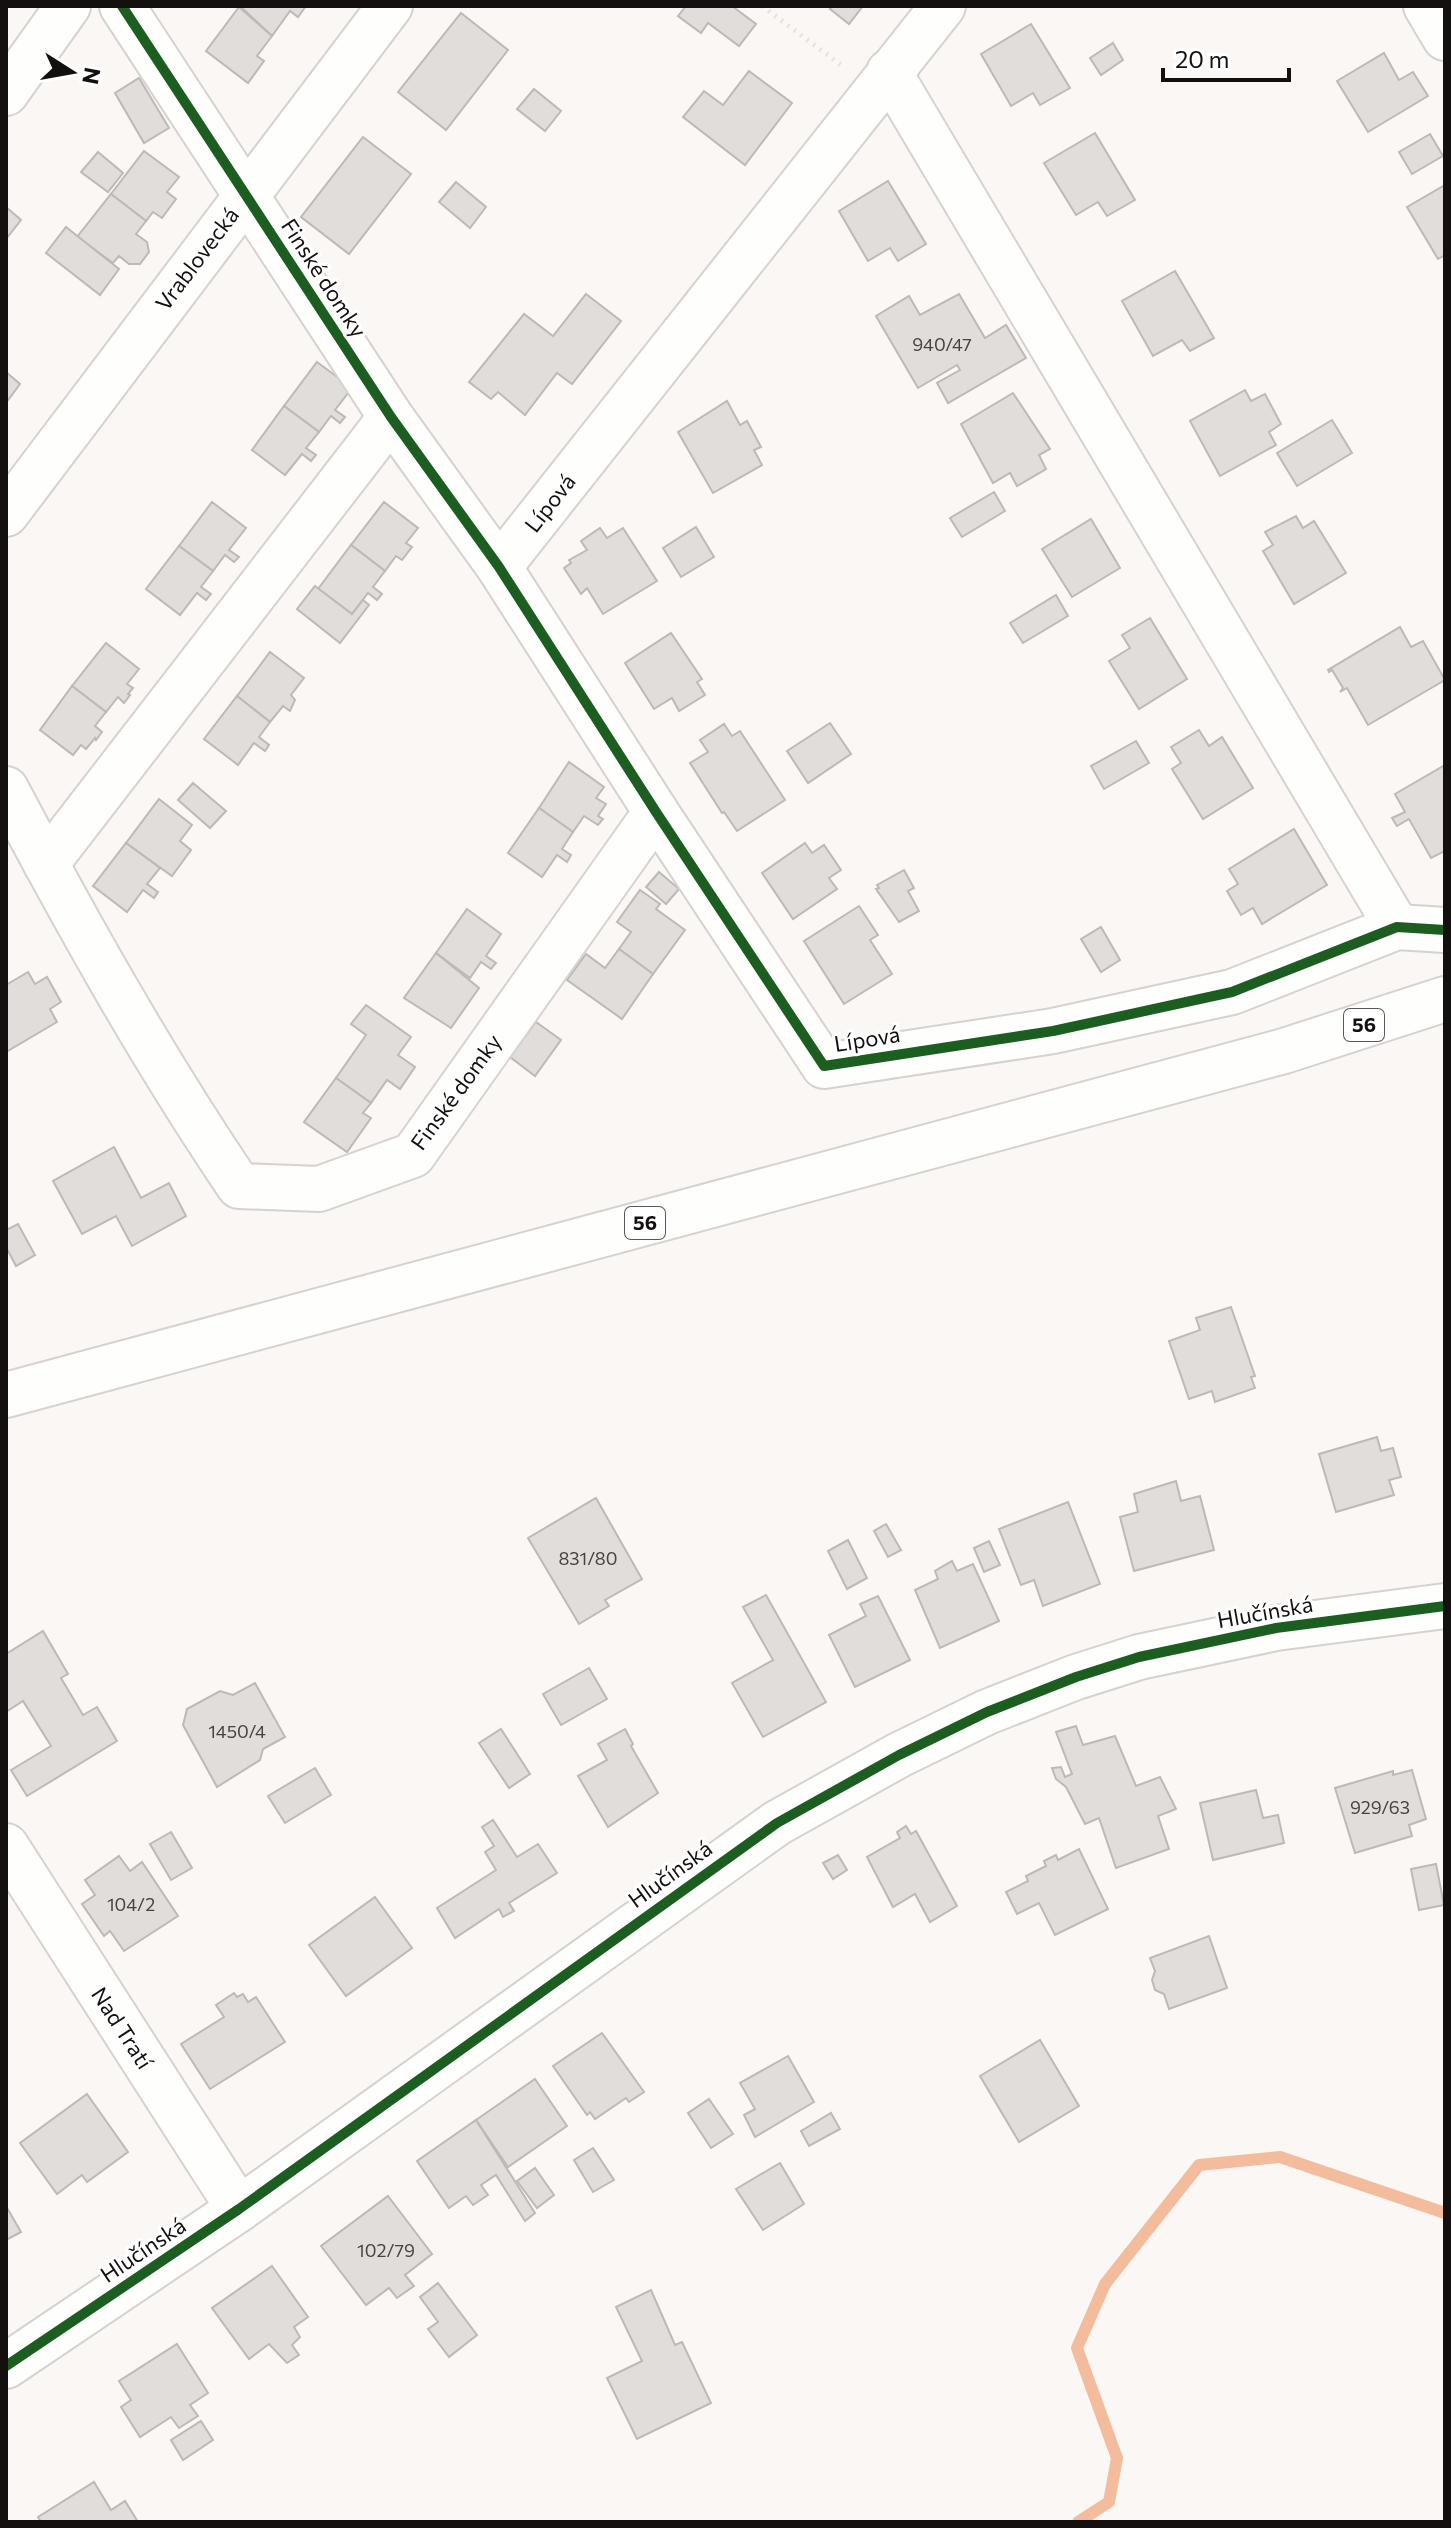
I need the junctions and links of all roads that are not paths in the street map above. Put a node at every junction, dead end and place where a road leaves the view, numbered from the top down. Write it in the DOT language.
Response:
graph roads {
  1 [pos="68,6"];
  2 [pos="122,6"];
  3 [pos="390,6"];
  4 [pos="943,6"];
  5 [pos="1426,6"];
  6 [pos="1445,38"];
  7 [pos="882,81"];
  8 [pos="6,93"];
  9 [pos="245,195"];
  10 [pos="391,417"];
  11 [pos="6,514"];
  12 [pos="499,567"];
  13 [pos="6,789"];
  14 [pos="656,812"];
  15 [pos="46,864"];
  16 [pos="1397,927"];
  17 [pos="1445,930"];
  18 [pos="1445,999"];
  19 [pos="6,1395"];
  20 [pos="1445,1606"];
  21 [pos="6,1846"];
  22 [pos="239,2209"];
  23 [pos="6,2366"];
  1 -- 8 [label="street"];
  2 -- 9 [label="street, Finské domky"];
  3 -- 9 [label="street, Vrablovecká"];
  4 -- 7 [label="street, Lípová"];
  5 -- 6 [label="street"];
  7 -- 12 [label="street, Lípová"];
  7 -- 16 [label="street"];
  9 -- 10 [label="street, Finské domky"];
  9 -- 11 [label="street, Vrablovecká"];
  10 -- 12 [label="street, Finské domky"];
  10 -- 15 [label="street"];
  12 -- 14 [label="street, Lípová"];
  13 -- 15 [label="street, Finské domky"];
  14 -- 15 [label="street, Finské domky"];
  14 -- 16 [label="street, Lípová"];
  16 -- 17 [label="street, Lípová"];
  18 -- 19 [label="street, 56"];
  20 -- 22 [label="street, Hlučínská"];
  21 -- 22 [label="street, Nad Tratí"];
  22 -- 23 [label="street, Hlučínská"];
}
